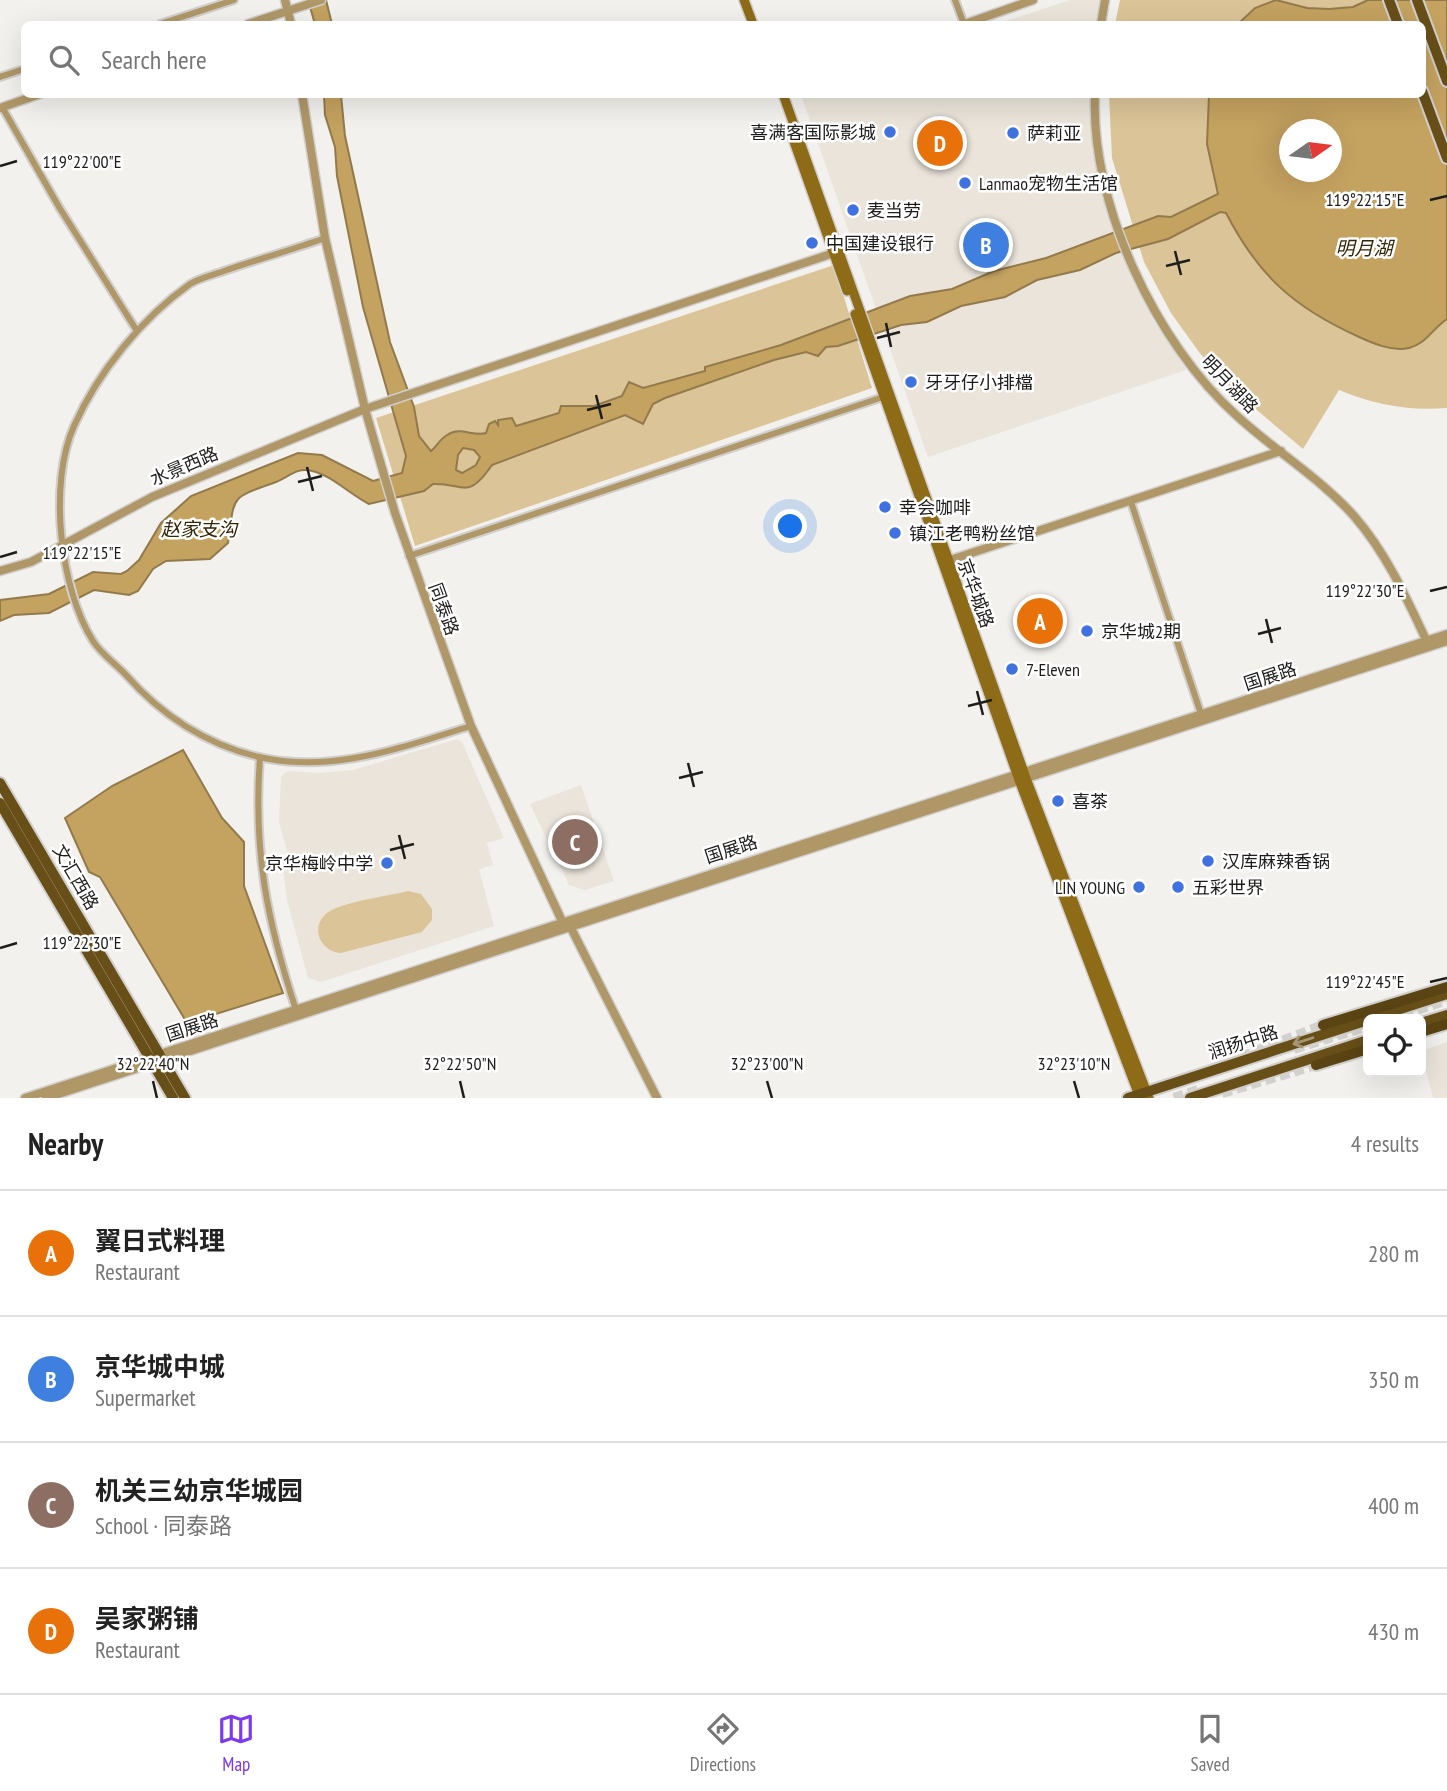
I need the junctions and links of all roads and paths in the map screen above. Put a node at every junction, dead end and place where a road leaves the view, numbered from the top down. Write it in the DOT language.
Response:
graph roads {
  1 [pos="234,0"];
  2 [pos="285,0"];
  3 [pos="321,0"];
  4 [pos="744,0"];
  5 [pos="750,0"];
  6 [pos="955,0"];
  7 [pos="1033,0"];
  8 [pos="1105,0"];
  9 [pos="1389,0"];
  10 [pos="1417,0"];
  11 [pos="289,11"];
  12 [pos="169,21"];
  13 [pos="257,21"];
  14 [pos="291,21"];
  15 [pos="752,21"];
  16 [pos="758,21"];
  17 [pos="963,21"];
  18 [pos="973,21"];
  19 [pos="1102,21"];
  20 [pos="1397,21"];
  21 [pos="1425,21"];
  22 [pos="1426,24"];
  23 [pos="21,70"];
  24 [pos="0,77"];
  25 [pos="1447,81"];
  26 [pos="29,98"];
  27 [pos="303,98"];
  28 [pos="778,98"];
  29 [pos="784,98"];
  30 [pos="1095,98"];
  31 [pos="1425,98"];
  32 [pos="1,108"];
  33 [pos="1447,158"];
  34 [pos="325,238"];
  35 [pos="834,253"];
  36 [pos="853,300"];
  37 [pos="137,331"];
  38 [pos="870,348"];
  39 [pos="883,397"];
  40 [pos="365,409"];
  41 [pos="1281,451"];
  42 [pos="1131,502"];
  43 [pos="60,546"];
  44 [pos="409,556"];
  45 [pos="944,562"];
  46 [pos="0,570"];
  47 [pos="1447,634"];
  48 [pos="1447,641"];
  49 [pos="1428,644"];
  50 [pos="1203,719"];
  51 [pos="471,726"];
  52 [pos="260,757"];
  53 [pos="1021,776"];
  54 [pos="0,783"];
  55 [pos="0,803"];
  56 [pos="566,923"];
  57 [pos="1447,987"];
  58 [pos="1447,994"];
  59 [pos="296,1010"];
  60 [pos="1385,1014"];
  61 [pos="1447,1015"];
  62 [pos="1363,1021"];
  63 [pos="1426,1021"];
  64 [pos="1447,1024"];
  65 [pos="1323,1025"];
  66 [pos="1426,1030"];
  67 [pos="1363,1042"];
  68 [pos="1363,1051"];
  69 [pos="155,1059"];
  70 [pos="1317,1065"];
  71 [pos="1140,1096"];
  72 [pos="25,1098"];
  73 [pos="46,1098"];
  74 [pos="173,1098"];
  75 [pos="185,1098"];
  76 [pos="657,1098"];
  77 [pos="1190,1098"];
  1 -- 12 [label="street"];
  2 -- 11 [label="street"];
  3 -- 11 [label="street"];
  4 -- 15 [label="main road"];
  5 -- 16 [label="main road"];
  6 -- 17 [label="street"];
  7 -- 18 [label="street"];
  8 -- 19 [label="street"];
  9 -- 20 [label="main road"];
  10 -- 21 [label="main road"];
  11 -- 13 [label="street"];
  11 -- 14 [label="street"];
  22 -- 25 [label="main road"];
  23 -- 24 [label="street"];
  26 -- 32 [label="street"];
  27 -- 34 [label="street, 同泰路"];
  28 -- 35 [label="main road, 京华城路"];
  29 -- 36 [label="main road, 京华城路"];
  30 -- 41 [label="street, 明月湖路"];
  31 -- 33 [label="main road"];
  32 -- 37 [label="street"];
  34 -- 37 [label="street"];
  34 -- 40 [label="street, 同泰路"];
  35 -- 36 [label="main road, 京华城路"];
  35 -- 40 [label="street, 水景西路"];
  36 -- 38 [label="main road, 京华城路"];
  37 -- 43 [label="street"];
  38 -- 39 [label="main road, 京华城路"];
  38 -- 45 [label="main road, 京华城路"];
  39 -- 44 [label="street"];
  39 -- 45 [label="main road, 京华城路"];
  40 -- 43 [label="street, 水景西路"];
  40 -- 44 [label="street, 同泰路"];
  41 -- 42 [label="street"];
  41 -- 49 [label="street, 明月湖路"];
  42 -- 45 [label="street"];
  42 -- 50 [label="street"];
  43 -- 46 [label="street, 水景西路"];
  43 -- 52 [label="street"];
  44 -- 51 [label="street, 同泰路"];
  45 -- 53 [label="main road, 京华城路"];
  47 -- 49 [label="street, 国展路"];
  48 -- 49 [label="street, 国展路"];
  49 -- 50 [label="street, 国展路"];
  50 -- 53 [label="street, 国展路"];
  51 -- 52 [label="street"];
  51 -- 56 [label="street, 同泰路"];
  52 -- 59 [label="street"];
  53 -- 56 [label="street, 国展路"];
  53 -- 71 [label="main road, 京华城路"];
  54 -- 69 [label="main road, 文汇西路"];
  55 -- 69 [label="main road, 文汇西路"];
  56 -- 59 [label="street, 国展路"];
  56 -- 69 [label="street, 国展路"];
  56 -- 76 [label="street, 同泰路"];
  57 -- 65 [label="highway"];
  58 -- 60 [label="main road, 润扬中路"];
  59 -- 69 [label="street, 国展路"];
  61 -- 63 [label="main road"];
  62 -- 71 [label="main road, 润扬中路, one-way"];
  64 -- 66 [label="highway"];
  67 -- 77 [label="main road, 润扬中路"];
  68 -- 70 [label="highway"];
  69 -- 72 [label="street, 国展路"];
  69 -- 73 [label="street, 国展路"];
  69 -- 74 [label="main road, 文汇西路"];
  69 -- 75 [label="main road, 文汇西路"];
}
